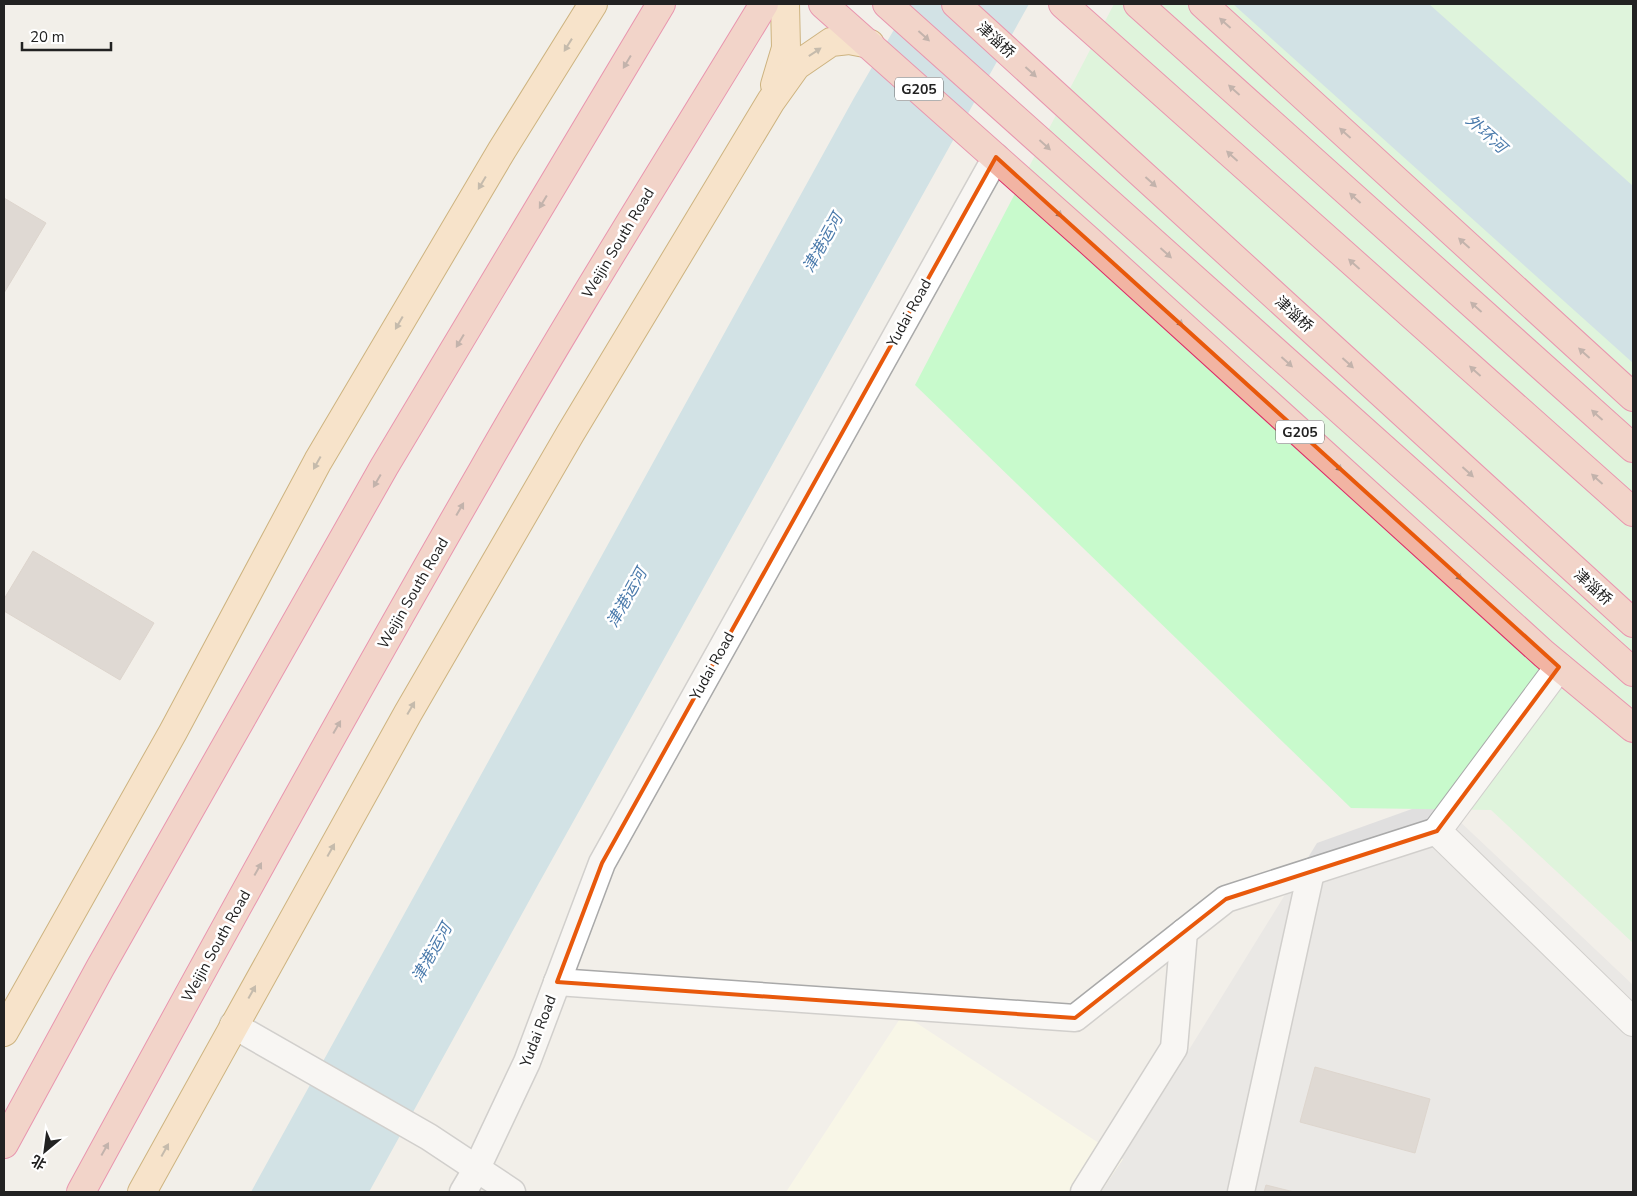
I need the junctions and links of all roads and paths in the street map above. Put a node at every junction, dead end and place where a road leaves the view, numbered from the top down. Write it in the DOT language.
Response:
graph roads {
  1 [pos="593,4"];
  2 [pos="764,4"];
  3 [pos="785,4"];
  4 [pos="823,4"];
  5 [pos="887,4"];
  6 [pos="956,4"];
  7 [pos="1063,4"];
  8 [pos="1138,4"];
  9 [pos="1203,4"];
  10 [pos="659,9"];
  11 [pos="870,44"];
  12 [pos="771,101"];
  13 [pos="996,158"];
  14 [pos="1633,397"];
  15 [pos="1633,448"];
  16 [pos="1633,512"];
  17 [pos="1633,623"];
  18 [pos="1559,667"];
  19 [pos="1633,672"];
  20 [pos="1633,728"];
  21 [pos="1437,831"];
  22 [pos="1311,872"];
  23 [pos="1184,932"];
  24 [pos="557,982"];
  25 [pos="1633,1022"];
  26 [pos="233,1025"];
  27 [pos="4,1032"];
  28 [pos="4,1144"];
  29 [pos="476,1170"];
  30 [pos="81,1192"];
  31 [pos="142,1192"];
  32 [pos="464,1192"];
  33 [pos="512,1192"];
  34 [pos="1084,1192"];
  35 [pos="1241,1192"];
  1 -- 27 [label="main road, one-way"];
  30 -- 2 [label="highway, Weijin South Road, one-way"];
  3 -- 12 [label="main road"];
  4 -- 11 [label="highway, G205"];
  5 -- 19 [label="highway, one-way"];
  6 -- 17 [label="highway, 津淄桥, one-way"];
  16 -- 7 [label="highway, one-way"];
  15 -- 8 [label="highway, one-way"];
  14 -- 9 [label="highway, one-way"];
  10 -- 28 [label="highway, one-way"];
  12 -- 11 [label="main road, one-way"];
  11 -- 13 [label="highway, G205"];
  26 -- 12 [label="main road, one-way"];
  13 -- 18 [label="highway, G205, one-way"];
  13 -- 24 [label="street, Yudai Road"];
  18 -- 20 [label="highway, G205"];
  18 -- 21 [label="street"];
  21 -- 22 [label="street"];
  21 -- 25 [label="street"];
  22 -- 23 [label="street"];
  22 -- 35 [label="street"];
  23 -- 24 [label="street"];
  23 -- 34 [label="street"];
  24 -- 29 [label="street, Yudai Road"];
  26 -- 29 [label="street"];
  31 -- 26 [label="main road, one-way"];
  29 -- 32 [label="street, Yudai Road"];
  29 -- 33 [label="street"];
}
